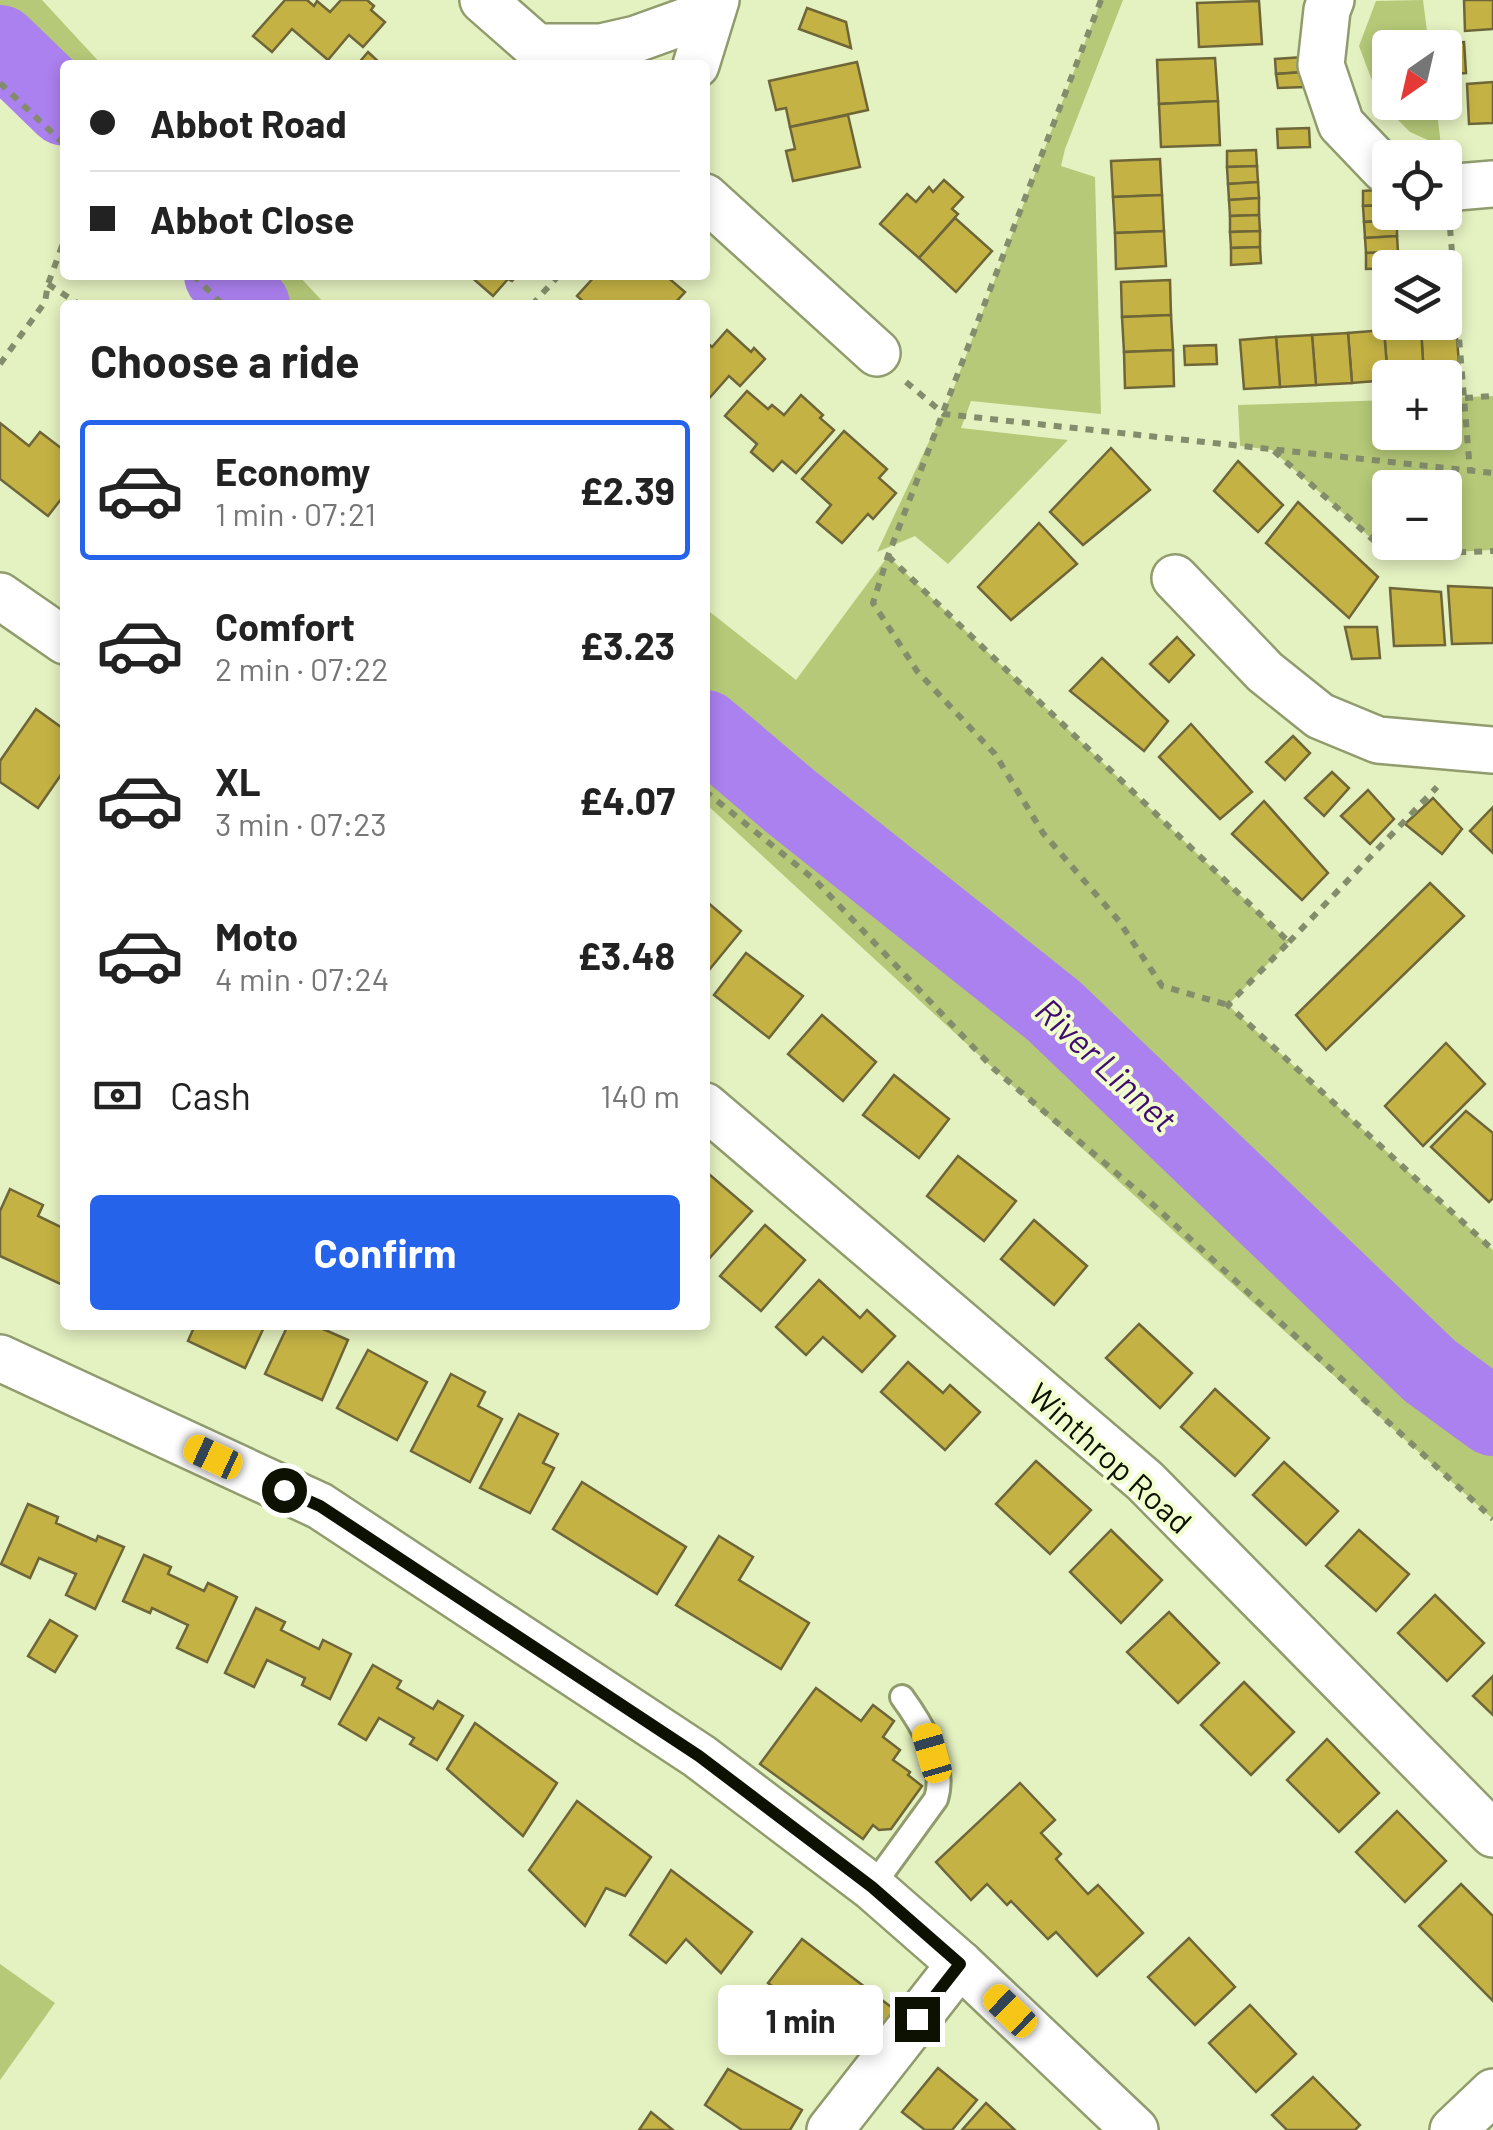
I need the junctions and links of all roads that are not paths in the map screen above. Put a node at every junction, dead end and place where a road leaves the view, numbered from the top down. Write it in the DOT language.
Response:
graph roads {
  1 [pos="484,0"];
  2 [pos="1331,0"];
  3 [pos="714,6"];
  4 [pos="547,56"];
  5 [pos="698,60"];
  6 [pos="1372,156"];
  7 [pos="1493,184"];
  8 [pos="1462,187"];
  9 [pos="710,202"];
  10 [pos="877,353"];
  11 [pos="1174,578"];
  12 [pos="0,596"];
  13 [pos="60,638"];
  14 [pos="1483,750"];
  15 [pos="710,1110"];
  16 [pos="0,1358"];
  17 [pos="902,1697"];
  18 [pos="1493,1834"];
  19 [pos="872,1887"];
  20 [pos="960,1964"];
  21 [pos="1493,2092"];
  22 [pos="830,2130"];
  23 [pos="1135,2130"];
  24 [pos="1452,2130"];
  1 -- 4 [label="street"];
  2 -- 6 [label="street"];
  3 -- 4 [label="street"];
  3 -- 5 [label="street"];
  7 -- 8 [label="street"];
  9 -- 10 [label="street"];
  11 -- 14 [label="street"];
  12 -- 13 [label="street"];
  15 -- 18 [label="street, Winthrop Road"];
  16 -- 19 [label="street"];
  17 -- 19 [label="lane"];
  19 -- 20 [label="street"];
  20 -- 22 [label="street"];
  20 -- 23 [label="street"];
  21 -- 24 [label="street"];
}
